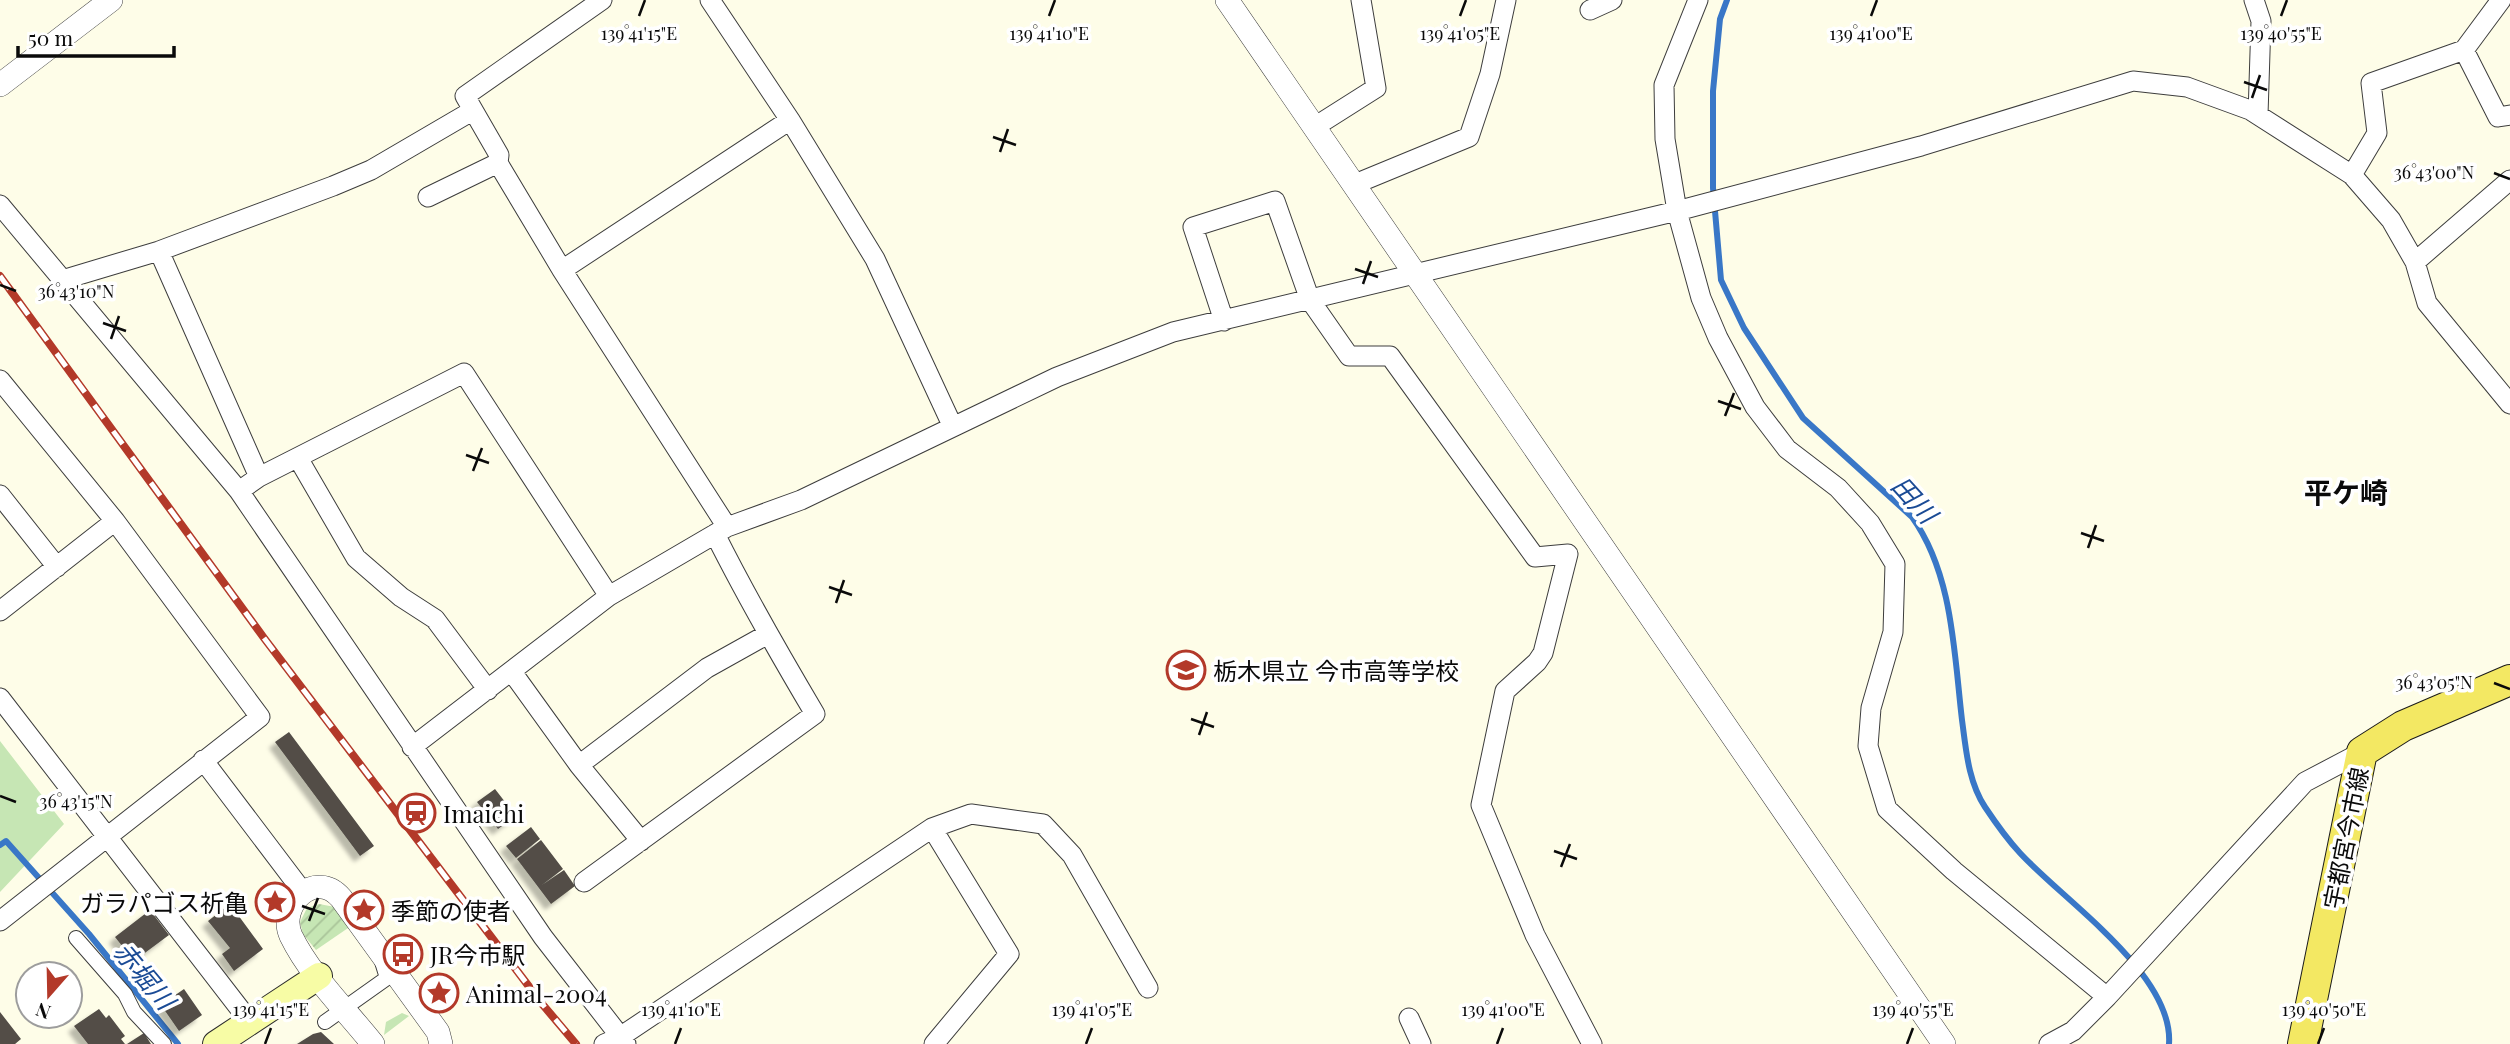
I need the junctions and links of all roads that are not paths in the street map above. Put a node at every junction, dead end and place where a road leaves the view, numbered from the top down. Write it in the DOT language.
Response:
graph roads {
  1 [pos="111,0"];
  2 [pos="602,0"];
  3 [pos="711,0"];
  4 [pos="1227,0"];
  5 [pos="1361,0"];
  6 [pos="1506,0"];
  7 [pos="1612,0"];
  8 [pos="1698,0"];
  9 [pos="2254,0"];
  10 [pos="2501,0"];
  11 [pos="1590,10"];
  12 [pos="2464,50"];
  13 [pos="0,85"];
  14 [pos="472,111"];
  15 [pos="2258,115"];
  16 [pos="2510,115"];
  17 [pos="790,120"];
  18 [pos="1316,126"];
  19 [pos="498,163"];
  20 [pos="2352,175"];
  21 [pos="2510,180"];
  22 [pos="1354,184"];
  23 [pos="428,197"];
  24 [pos="0,205"];
  25 [pos="1677,211"];
  26 [pos="159,251"];
  27 [pos="2415,262"];
  28 [pos="562,270"];
  29 [pos="1417,276"];
  30 [pos="62,280"];
  31 [pos="1310,300"];
  32 [pos="1224,321"];
  33 [pos="0,380"];
  34 [pos="2510,404"];
  35 [pos="952,425"];
  36 [pos="298,458"];
  37 [pos="259,477"];
  38 [pos="239,491"];
  39 [pos="0,495"];
  40 [pos="115,521"];
  41 [pos="721,531"];
  42 [pos="57,567"];
  43 [pos="609,596"];
  44 [pos="0,611"];
  45 [pos="768,634"];
  46 [pos="512,672"];
  47 [pos="2510,680"];
  48 [pos="488,690"];
  49 [pos="0,698"];
  50 [pos="412,747"];
  51 [pos="2362,752"];
  52 [pos="203,760"];
  53 [pos="579,765"];
  54 [pos="932,828"];
  55 [pos="110,836"];
  56 [pos="641,841"];
  57 [pos="584,883"];
  58 [pos="303,892"];
  59 [pos="0,921"];
  60 [pos="349,928"];
  61 [pos="76,938"];
  62 [pos="378,949"];
  63 [pos="410,961"];
  64 [pos="319,976"];
  65 [pos="387,978"];
  66 [pos="1148,988"];
  67 [pos="2107,997"];
  68 [pos="345,1008"];
  69 [pos="1409,1018"];
  70 [pos="250,1022"];
  71 [pos="325,1022"];
  72 [pos="617,1042"];
  73 [pos="2059,1042"];
  74 [pos="164,1044"];
  75 [pos="216,1044"];
  76 [pos="373,1044"];
  77 [pos="441,1044"];
  78 [pos="934,1044"];
  79 [pos="1421,1044"];
  80 [pos="1592,1044"];
  81 [pos="1944,1044"];
  82 [pos="2303,1044"];
  1 -- 13 [label="street"];
  2 -- 14 [label="street"];
  3 -- 17 [label="street"];
  4 -- 18 [label="street"];
  5 -- 18 [label="street"];
  6 -- 22 [label="street"];
  7 -- 11 [label="street"];
  8 -- 25 [label="street"];
  9 -- 15 [label="street"];
  10 -- 12 [label="street"];
  12 -- 16 [label="street"];
  12 -- 20 [label="street"];
  14 -- 19 [label="street"];
  14 -- 26 [label="street"];
  15 -- 20 [label="street"];
  15 -- 25 [label="street"];
  17 -- 28 [label="street"];
  17 -- 35 [label="street"];
  18 -- 22 [label="street"];
  19 -- 23 [label="street"];
  19 -- 28 [label="street"];
  20 -- 27 [label="street"];
  21 -- 27 [label="street"];
  22 -- 29 [label="street"];
  24 -- 30 [label="street"];
  25 -- 29 [label="street"];
  25 -- 67 [label="street"];
  26 -- 30 [label="street"];
  26 -- 37 [label="street"];
  27 -- 34 [label="street"];
  28 -- 41 [label="street"];
  29 -- 31 [label="street"];
  29 -- 81 [label="street"];
  30 -- 38 [label="street"];
  31 -- 32 [label="street"];
  31 -- 32 [label="street"];
  31 -- 80 [label="street"];
  32 -- 35 [label="street"];
  33 -- 40 [label="street"];
  35 -- 41 [label="street"];
  36 -- 37 [label="street"];
  36 -- 43 [label="street"];
  36 -- 48 [label="street"];
  37 -- 38 [label="street"];
  38 -- 50 [label="street"];
  39 -- 42 [label="street"];
  40 -- 42 [label="street"];
  40 -- 52 [label="street"];
  41 -- 43 [label="street"];
  41 -- 45 [label="street"];
  42 -- 44 [label="street"];
  43 -- 46 [label="street"];
  45 -- 53 [label="street"];
  45 -- 56 [label="street"];
  46 -- 48 [label="street"];
  46 -- 53 [label="street"];
  47 -- 51 [label="main road, 宇都宮今市線"];
  48 -- 50 [label="street"];
  49 -- 55 [label="street"];
  50 -- 72 [label="street"];
  51 -- 67 [label="street"];
  51 -- 82 [label="main road, 宇都宮今市線"];
  52 -- 55 [label="street"];
  52 -- 58 [label="street"];
  53 -- 56 [label="street"];
  54 -- 66 [label="street"];
  54 -- 72 [label="street"];
  54 -- 78 [label="street"];
  55 -- 59 [label="street"];
  55 -- 70 [label="street"];
  56 -- 57 [label="street"];
  58 -- 62 [label="street"];
  58 -- 64 [label="street"];
  60 -- 65 [label="street"];
  61 -- 74 [label="street"];
  62 -- 63 [label="street"];
  62 -- 65 [label="street"];
  62 -- 77 [label="street"];
  64 -- 68 [label="street"];
  64 -- 70 [label="main road"];
  65 -- 68 [label="street"];
  67 -- 73 [label="street"];
  68 -- 71 [label="street"];
  68 -- 76 [label="street"];
  69 -- 79 [label="street"];
  70 -- 75 [label="main road"];
}
